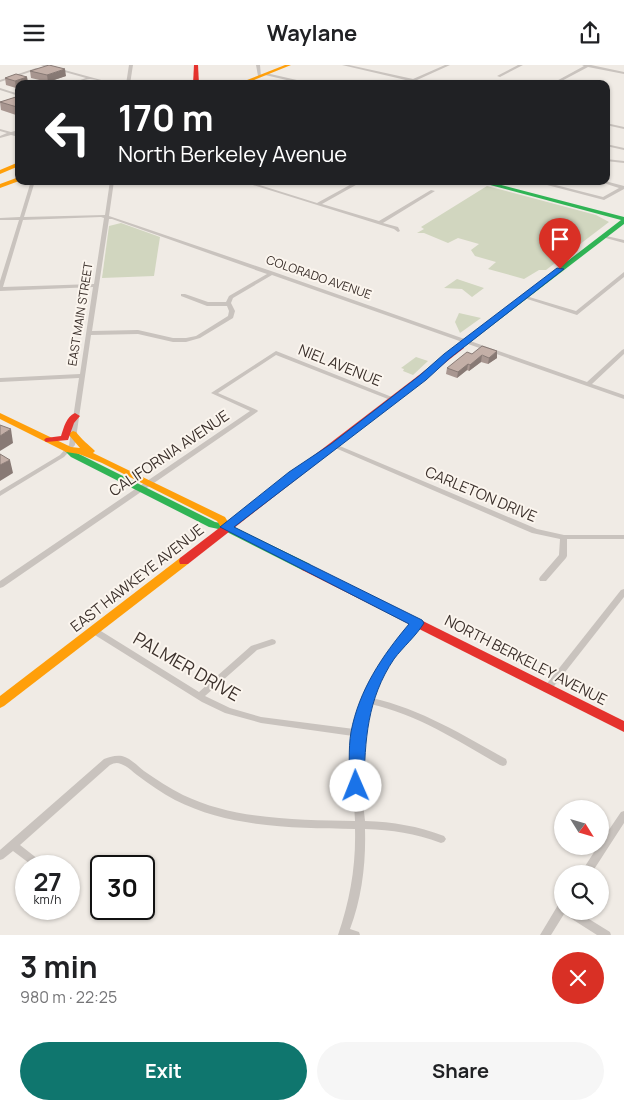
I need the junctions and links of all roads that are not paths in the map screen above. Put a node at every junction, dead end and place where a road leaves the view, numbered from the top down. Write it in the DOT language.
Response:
graph roads {
  1 [pos="42,65"];
  2 [pos="61,65"];
  3 [pos="68,65"];
  4 [pos="131,65"];
  5 [pos="196,65"];
  6 [pos="289,65"];
  7 [pos="299,65"];
  8 [pos="344,65"];
  9 [pos="448,65"];
  10 [pos="521,65"];
  11 [pos="587,65"];
  12 [pos="48,67"];
  13 [pos="66,71"];
  14 [pos="264,72"];
  15 [pos="624,73"];
  16 [pos="499,76"];
  17 [pos="90,77"];
  18 [pos="82,80"];
  19 [pos="100,80"];
  20 [pos="129,80"];
  21 [pos="196,80"];
  22 [pos="247,80"];
  23 [pos="295,80"];
  24 [pos="414,80"];
  25 [pos="560,80"];
  26 [pos="0,81"];
  27 [pos="0,89"];
  28 [pos="15,94"];
  29 [pos="610,125"];
  30 [pos="624,128"];
  31 [pos="0,130"];
  32 [pos="15,132"];
  33 [pos="10,133"];
  34 [pos="15,135"];
  35 [pos="0,137"];
  36 [pos="610,146"];
  37 [pos="624,149"];
  38 [pos="610,161"];
  39 [pos="624,162"];
  40 [pos="15,166"];
  41 [pos="0,172"];
  42 [pos="15,180"];
  43 [pos="610,184"];
  44 [pos="32,185"];
  45 [pos="111,185"];
  46 [pos="255,185"];
  47 [pos="354,185"];
  48 [pos="493,185"];
  49 [pos="550,185"];
  50 [pos="0,186"];
  51 [pos="624,188"];
  52 [pos="433,191"];
  53 [pos="318,204"];
  54 [pos="107,216"];
  55 [pos="22,218"];
  56 [pos="0,219"];
  57 [pos="624,220"];
  58 [pos="122,221"];
  59 [pos="379,223"];
  60 [pos="105,227"];
  61 [pos="398,231"];
  62 [pos="604,236"];
  63 [pos="624,242"];
  64 [pos="272,273"];
  65 [pos="624,274"];
  66 [pos="96,285"];
  67 [pos="0,289"];
  68 [pos="183,295"];
  69 [pos="524,297"];
  70 [pos="228,304"];
  71 [pos="88,333"];
  72 [pos="466,341"];
  73 [pos="624,351"];
  74 [pos="276,353"];
  75 [pos="81,376"];
  76 [pos="0,380"];
  77 [pos="589,384"];
  78 [pos="624,397"];
  79 [pos="395,400"];
  80 [pos="75,416"];
  81 [pos="0,417"];
  82 [pos="73,434"];
  83 [pos="45,439"];
  84 [pos="335,446"];
  85 [pos="69,450"];
  86 [pos="105,461"];
  87 [pos="146,486"];
  88 [pos="0,494"];
  89 [pos="226,527"];
  90 [pos="564,537"];
  91 [pos="624,537"];
  92 [pos="543,579"];
  93 [pos="0,585"];
  94 [pos="624,592"];
  95 [pos="417,623"];
  96 [pos="93,630"];
  97 [pos="272,642"];
  98 [pos="548,688"];
  99 [pos="200,696"];
  100 [pos="367,700"];
  101 [pos="0,703"];
  102 [pos="623,725"];
  103 [pos="358,733"];
  104 [pos="503,762"];
  105 [pos="624,815"];
  106 [pos="360,824"];
  107 [pos="441,839"];
  108 [pos="13,845"];
  109 [pos="26,855"];
  110 [pos="0,856"];
  111 [pos="591,865"];
  112 [pos="555,920"];
  113 [pos="582,920"];
  114 [pos="347,934"];
  115 [pos="545,935"];
  116 [pos="606,935"];
  1 -- 12 [label="street"];
  2 -- 12 [label="street"];
  3 -- 13 [label="street"];
  4 -- 20 [label="street"];
  5 -- 21 [label="street"];
  6 -- 14 [label="street"];
  7 -- 14 [label="street"];
  8 -- 24 [label="street"];
  9 -- 24 [label="street"];
  10 -- 16 [label="street"];
  11 -- 15 [label="street"];
  11 -- 25 [label="street"];
  12 -- 13 [label="street"];
  12 -- 26 [label="street"];
  13 -- 17 [label="street"];
  14 -- 22 [label="street"];
  14 -- 23 [label="street"];
  17 -- 18 [label="street"];
  17 -- 19 [label="street"];
  27 -- 28 [label="street"];
  29 -- 30 [label="street"];
  31 -- 33 [label="street"];
  32 -- 33 [label="street"];
  33 -- 34 [label="street"];
  33 -- 35 [label="street"];
  36 -- 37 [label="street"];
  38 -- 39 [label="street"];
  40 -- 41 [label="street"];
  42 -- 50 [label="street"];
  43 -- 51 [label="street"];
  44 -- 55 [label="street"];
  45 -- 54 [label="street, EAST MAIN STREET"];
  46 -- 53 [label="street"];
  47 -- 53 [label="street"];
  48 -- 57 [label="street"];
  49 -- 51 [label="street"];
  52 -- 59 [label="street"];
  53 -- 59 [label="street"];
  54 -- 55 [label="street, COLORADO AVENUE"];
  54 -- 58 [label="street, COLORADO AVENUE"];
  54 -- 60 [label="street, EAST MAIN STREET"];
  55 -- 56 [label="street, COLORADO AVENUE"];
  55 -- 67 [label="street"];
  57 -- 62 [label="street, EAST HAWKEYE AVENUE"];
  58 -- 60 [label="street"];
  58 -- 64 [label="street, COLORADO AVENUE"];
  59 -- 61 [label="street"];
  60 -- 66 [label="street, EAST MAIN STREET"];
  62 -- 63 [label="street"];
  62 -- 69 [label="street, EAST HAWKEYE AVENUE"];
  64 -- 70 [label="street"];
  64 -- 72 [label="street, COLORADO AVENUE"];
  65 -- 69 [label="street"];
  66 -- 67 [label="street"];
  66 -- 71 [label="street, EAST MAIN STREET"];
  68 -- 70 [label="street"];
  69 -- 72 [label="street, EAST HAWKEYE AVENUE"];
  70 -- 71 [label="street"];
  71 -- 75 [label="street, EAST MAIN STREET"];
  72 -- 77 [label="street, COLORADO AVENUE"];
  72 -- 79 [label="street, EAST HAWKEYE AVENUE"];
  73 -- 77 [label="street"];
  74 -- 79 [label="street, NIEL AVENUE"];
  74 -- 87 [label="street, CALIFORNIA AVENUE"];
  75 -- 76 [label="street"];
  75 -- 80 [label="street, EAST MAIN STREET"];
  77 -- 78 [label="street, COLORADO AVENUE"];
  79 -- 84 [label="street, EAST HAWKEYE AVENUE"];
  80 -- 82 [label="street, EAST MAIN STREET"];
  80 -- 83 [label="street"];
  81 -- 83 [label="street, NORTH BERKELEY AVENUE"];
  82 -- 85 [label="street, EAST MAIN STREET"];
  82 -- 86 [label="street"];
  83 -- 85 [label="street, NORTH BERKELEY AVENUE"];
  84 -- 89 [label="street, EAST HAWKEYE AVENUE"];
  84 -- 90 [label="street, CARLETON DRIVE"];
  85 -- 86 [label="street, NORTH BERKELEY AVENUE"];
  85 -- 87 [label="street, NORTH BERKELEY AVENUE"];
  85 -- 88 [label="street"];
  86 -- 87 [label="street, NORTH BERKELEY AVENUE"];
  87 -- 89 [label="street, NORTH BERKELEY AVENUE"];
  87 -- 93 [label="street, CALIFORNIA AVENUE"];
  89 -- 95 [label="street, NORTH BERKELEY AVENUE"];
  89 -- 96 [label="street, EAST HAWKEYE AVENUE"];
  90 -- 91 [label="street, CARLETON DRIVE"];
  90 -- 92 [label="street"];
  94 -- 98 [label="street"];
  95 -- 98 [label="street, NORTH BERKELEY AVENUE"];
  95 -- 100 [label="street"];
  96 -- 99 [label="street, PALMER DRIVE"];
  96 -- 101 [label="street, EAST HAWKEYE AVENUE"];
  97 -- 99 [label="street"];
  98 -- 102 [label="street, NORTH BERKELEY AVENUE"];
  99 -- 103 [label="street, PALMER DRIVE"];
  100 -- 103 [label="street"];
  100 -- 104 [label="street"];
  103 -- 106 [label="street"];
  105 -- 111 [label="street"];
  106 -- 107 [label="street"];
  106 -- 108 [label="street"];
  106 -- 114 [label="street"];
  108 -- 109 [label="street"];
  108 -- 110 [label="street"];
  112 -- 115 [label="street"];
  113 -- 116 [label="street"];
}
